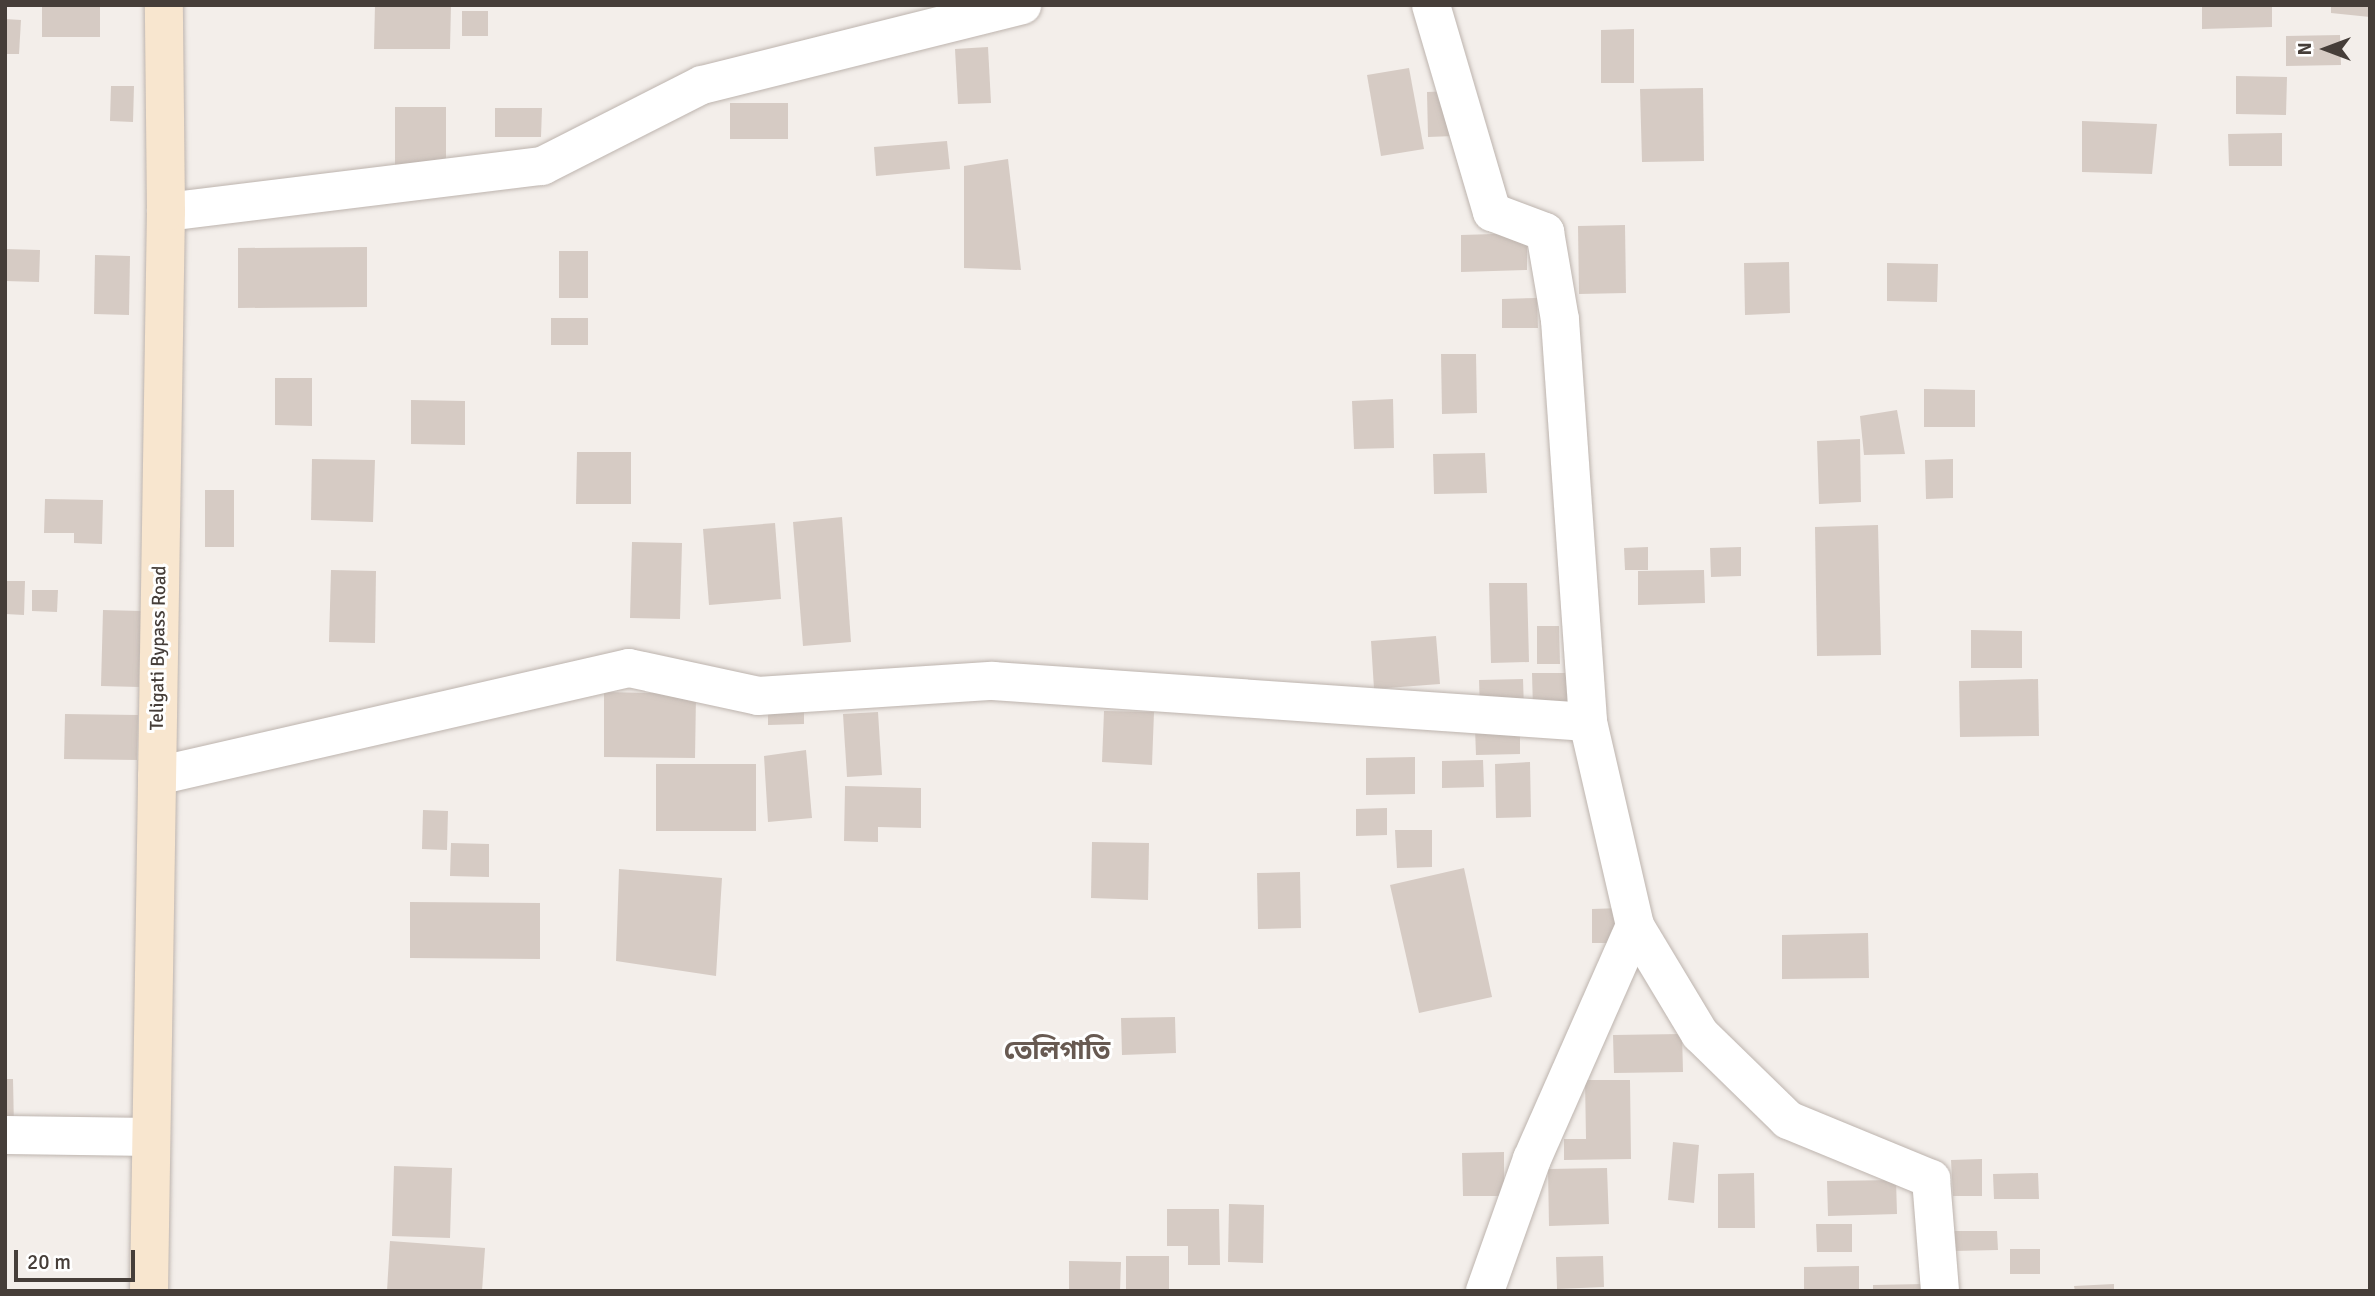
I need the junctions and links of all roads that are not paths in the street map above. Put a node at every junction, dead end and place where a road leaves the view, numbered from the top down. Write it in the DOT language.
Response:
graph roads {
  1 [pos="164,5"];
  2 [pos="1022,5"];
  3 [pos="1431,5"];
  4 [pos="166,212"];
  5 [pos="1588,722"];
  6 [pos="157,776"];
  7 [pos="1635,926"];
  8 [pos="5,1135"];
  9 [pos="151,1137"];
  10 [pos="149,1291"];
  11 [pos="1485,1291"];
  12 [pos="1941,1291"];
  1 -- 4 [label="main road, Teligati Bypass Road"];
  2 -- 4 [label="street"];
  3 -- 5 [label="street"];
  4 -- 6 [label="main road, Teligati Bypass Road"];
  5 -- 6 [label="street"];
  5 -- 7 [label="street"];
  6 -- 9 [label="main road, Teligati Bypass Road"];
  7 -- 11 [label="street"];
  7 -- 12 [label="street"];
  8 -- 9 [label="street"];
  9 -- 10 [label="main road, Teligati Bypass Road"];
}
